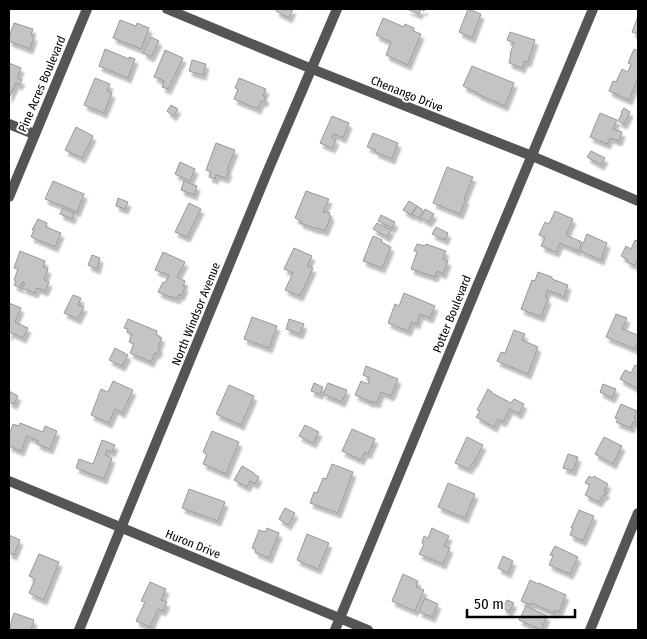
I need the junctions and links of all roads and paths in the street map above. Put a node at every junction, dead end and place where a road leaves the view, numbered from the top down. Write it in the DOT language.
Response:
graph roads {
  1 [pos="87,9"];
  2 [pos="167,9"];
  3 [pos="337,9"];
  4 [pos="593,9"];
  5 [pos="312,69"];
  6 [pos="9,124"];
  7 [pos="34,134"];
  8 [pos="532,156"];
  9 [pos="9,197"];
  10 [pos="638,201"];
  11 [pos="9,481"];
  12 [pos="638,514"];
  13 [pos="121,528"];
  14 [pos="340,619"];
  15 [pos="79,630"];
  16 [pos="335,630"];
  17 [pos="368,630"];
  18 [pos="590,630"];
  1 -- 7 [label="street, Pine Acres Boulevard"];
  2 -- 5 [label="street, Chenango Drive"];
  3 -- 5 [label="street, North Windsor Avenue"];
  4 -- 8 [label="street, Potter Boulevard"];
  5 -- 8 [label="street, Chenango Drive"];
  5 -- 13 [label="street, North Windsor Avenue"];
  6 -- 7 [label="street"];
  7 -- 9 [label="street, Pine Acres Boulevard"];
  8 -- 10 [label="street, Chenango Drive"];
  8 -- 14 [label="street, Potter Boulevard"];
  11 -- 13 [label="street, Huron Drive"];
  12 -- 18 [label="street"];
  13 -- 14 [label="street, Huron Drive"];
  13 -- 15 [label="street, North Windsor Avenue"];
  14 -- 16 [label="street, Potter Boulevard"];
  14 -- 17 [label="street, Huron Drive"];
}
